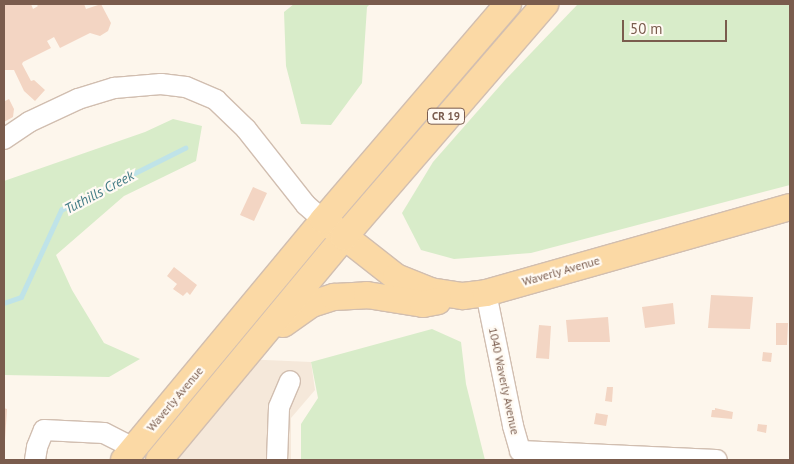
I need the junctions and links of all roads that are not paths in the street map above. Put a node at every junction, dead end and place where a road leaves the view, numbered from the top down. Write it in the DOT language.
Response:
graph roads {
  1 [pos="508,4"];
  2 [pos="545,4"];
  3 [pos="4,138"];
  4 [pos="790,207"];
  5 [pos="323,220"];
  6 [pos="344,236"];
  7 [pos="475,294"];
  8 [pos="242,359"];
  9 [pos="290,381"];
  10 [pos="129,454"];
  11 [pos="167,458"];
  12 [pos="35,460"];
  13 [pos="277,460"];
  14 [pos="718,460"];
  1 -- 5 [label="main road, CR 19"];
  2 -- 6 [label="main road, CR 19"];
  3 -- 5 [label="street"];
  4 -- 7 [label="main road, Waverly Avenue"];
  5 -- 6 [label="main road, Waverly Avenue"];
  5 -- 10 [label="main road, Waverly Avenue / CR 19"];
  6 -- 7 [label="main road, Waverly Avenue"];
  6 -- 8 [label="main road, CR 19"];
  7 -- 8 [label="main road"];
  7 -- 14 [label="street, 1040 Waverly Avenue"];
  8 -- 11 [label="main road, CR 19"];
  9 -- 13 [label="street"];
  10 -- 12 [label="street"];
}
